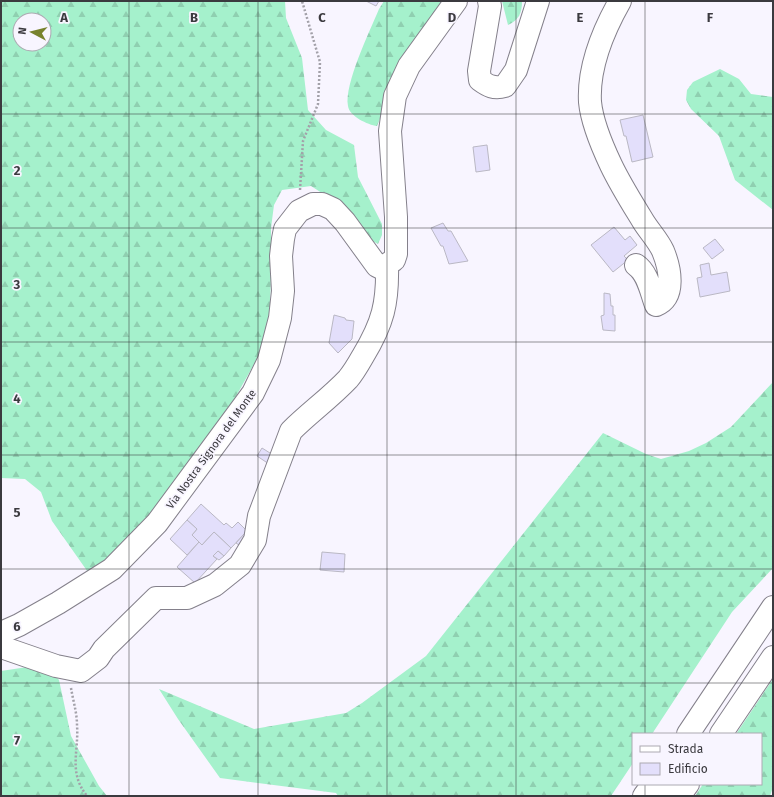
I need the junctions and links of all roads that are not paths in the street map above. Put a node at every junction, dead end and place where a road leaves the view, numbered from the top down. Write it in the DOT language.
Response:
graph roads {
  1 [pos="456,1"];
  2 [pos="489,1"];
  3 [pos="538,1"];
  4 [pos="620,1"];
  5 [pos="387,265"];
  6 [pos="636,265"];
  7 [pos="773,608"];
  8 [pos="1,633"];
  9 [pos="1,647"];
  10 [pos="773,657"];
  11 [pos="689,733"];
  12 [pos="722,733"];
  13 [pos="652,785"];
  14 [pos="672,785"];
  15 [pos="687,785"];
  16 [pos="644,796"];
  17 [pos="669,796"];
  18 [pos="680,796"];
  1 -- 5 [label="main road"];
  2 -- 3 [label="main road"];
  4 -- 6 [label="main road"];
  5 -- 8 [label="main road, Via Nostra Signora del Monte"];
  5 -- 9 [label="main road"];
  7 -- 11 [label="main road"];
  10 -- 12 [label="main road"];
  13 -- 16 [label="main road"];
  14 -- 17 [label="main road"];
  15 -- 18 [label="main road"];
}
